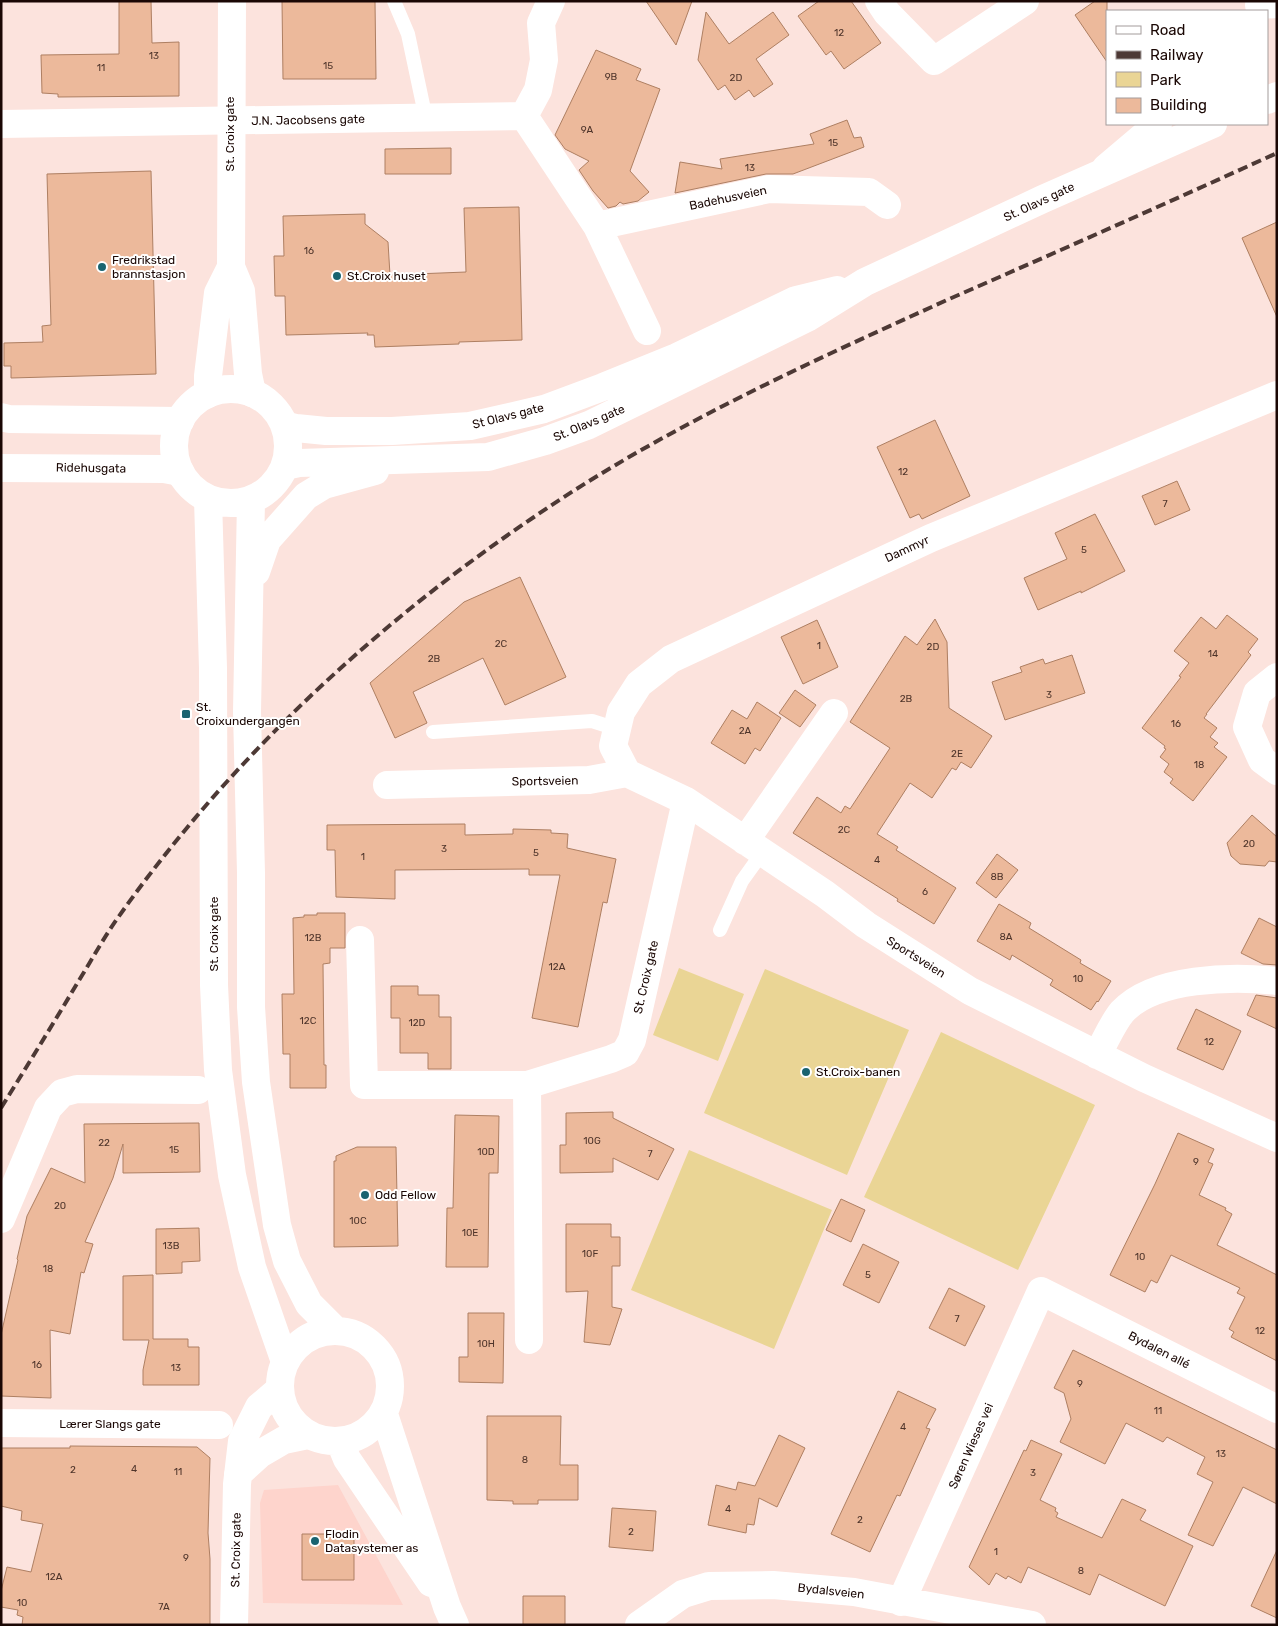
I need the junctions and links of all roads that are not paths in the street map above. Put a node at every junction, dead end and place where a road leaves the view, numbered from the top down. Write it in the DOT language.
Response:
graph roads {
  1 [pos="232,1"];
  2 [pos="394,1"];
  3 [pos="551,1"];
  4 [pos="879,1"];
  5 [pos="1025,1"];
  6 [pos="524,116"];
  7 [pos="426,119"];
  8 [pos="231,121"];
  9 [pos="1,124"];
  10 [pos="1157,125"];
  11 [pos="1212,125"];
  12 [pos="1098,175"];
  13 [pos="887,205"];
  14 [pos="597,226"];
  15 [pos="231,267"];
  16 [pos="865,282"];
  17 [pos="647,331"];
  18 [pos="720,337"];
  19 [pos="252,393"];
  20 [pos="208,394"];
  21 [pos="1277,395"];
  22 [pos="1,417"];
  23 [pos="180,421"];
  24 [pos="284,425"];
  25 [pos="411,460"];
  26 [pos="285,466"];
  27 [pos="1,468"];
  28 [pos="180,472"];
  29 [pos="208,499"];
  30 [pos="251,500"];
  31 [pos="249,593"];
  32 [pos="1277,678"];
  33 [pos="834,713"];
  34 [pos="617,730"];
  35 [pos="433,732"];
  36 [pos="1277,771"];
  37 [pos="627,773"];
  38 [pos="387,785"];
  39 [pos="686,801"];
  40 [pos="754,847"];
  41 [pos="720,930"];
  42 [pos="360,940"];
  43 [pos="1277,982"];
  44 [pos="1097,1055"];
  45 [pos="527,1085"];
  46 [pos="198,1090"];
  47 [pos="1277,1138"];
  48 [pos="1,1219"];
  49 [pos="1041,1291"];
  50 [pos="335,1330"];
  51 [pos="529,1340"];
  52 [pos="285,1362"];
  53 [pos="280,1390"];
  54 [pos="1277,1409"];
  55 [pos="384,1414"];
  56 [pos="1,1423"];
  57 [pos="219,1425"];
  58 [pos="308,1435"];
  59 [pos="340,1442"];
  60 [pos="238,1474"];
  61 [pos="901,1602"];
  62 [pos="451,1616"];
  63 [pos="234,1625"];
  64 [pos="639,1625"];
  65 [pos="1032,1625"];
  1 -- 8 [label="main road, St. Croix gate"];
  2 -- 7 [label="lane"];
  3 -- 6 [label="main road"];
  4 -- 5 [label="main road"];
  6 -- 7 [label="main road, J.N. Jacobsens gate"];
  6 -- 14 [label="main road"];
  7 -- 8 [label="main road, J.N. Jacobsens gate"];
  8 -- 9 [label="main road, J.N. Jacobsens gate"];
  8 -- 15 [label="main road, St. Croix gate"];
  10 -- 12 [label="main road"];
  11 -- 12 [label="main road, St. Olavs gate"];
  12 -- 16 [label="main road, St. Olavs gate"];
  13 -- 14 [label="main road, Badehusveien"];
  14 -- 17 [label="main road"];
  15 -- 19 [label="main road, St. Croix gate"];
  15 -- 20 [label="main road, St. Croix gate"];
  16 -- 18 [label="main road, St. Olavs gate"];
  16 -- 25 [label="main road, St. Olavs gate"];
  18 -- 24 [label="main road, St Olavs gate"];
  19 -- 20 [label="main road"];
  19 -- 24 [label="main road"];
  20 -- 23 [label="main road"];
  21 -- 34 [label="main road, Dammyr"];
  22 -- 23 [label="main road"];
  23 -- 28 [label="main road"];
  24 -- 26 [label="main road"];
  25 -- 26 [label="main road, St. Olavs gate"];
  25 -- 31 [label="main road"];
  26 -- 30 [label="main road"];
  27 -- 28 [label="main road, Ridehusgata"];
  28 -- 29 [label="main road"];
  29 -- 30 [label="main road"];
  29 -- 52 [label="main road, St. Croix gate"];
  30 -- 31 [label="main road"];
  31 -- 50 [label="main road"];
  32 -- 36 [label="main road"];
  33 -- 40 [label="main road"];
  34 -- 35 [label="lane"];
  34 -- 37 [label="main road, Dammyr"];
  37 -- 38 [label="main road, Sportsveien"];
  37 -- 39 [label="main road, Sportsveien"];
  39 -- 40 [label="main road, Sportsveien"];
  39 -- 45 [label="main road, St. Croix gate"];
  40 -- 41 [label="lane"];
  40 -- 44 [label="main road, Sportsveien"];
  42 -- 45 [label="main road, St. Croix gate"];
  43 -- 44 [label="main road"];
  44 -- 47 [label="main road, Sportsveien"];
  45 -- 51 [label="main road"];
  46 -- 48 [label="main road"];
  49 -- 54 [label="main road, Bydalen allé"];
  49 -- 61 [label="main road, Søren Wieses vei"];
  50 -- 52 [label="main road"];
  50 -- 55 [label="main road"];
  52 -- 53 [label="main road"];
  53 -- 58 [label="main road"];
  53 -- 60 [label="main road, St. Croix gate"];
  55 -- 59 [label="main road"];
  55 -- 62 [label="main road"];
  56 -- 57 [label="main road, Lærer Slangs gate"];
  58 -- 59 [label="main road"];
  58 -- 60 [label="main road"];
  59 -- 62 [label="main road"];
  60 -- 63 [label="main road, St. Croix gate"];
  61 -- 64 [label="main road, Bydalsveien"];
  61 -- 65 [label="main road, Bydalsveien"];
}
